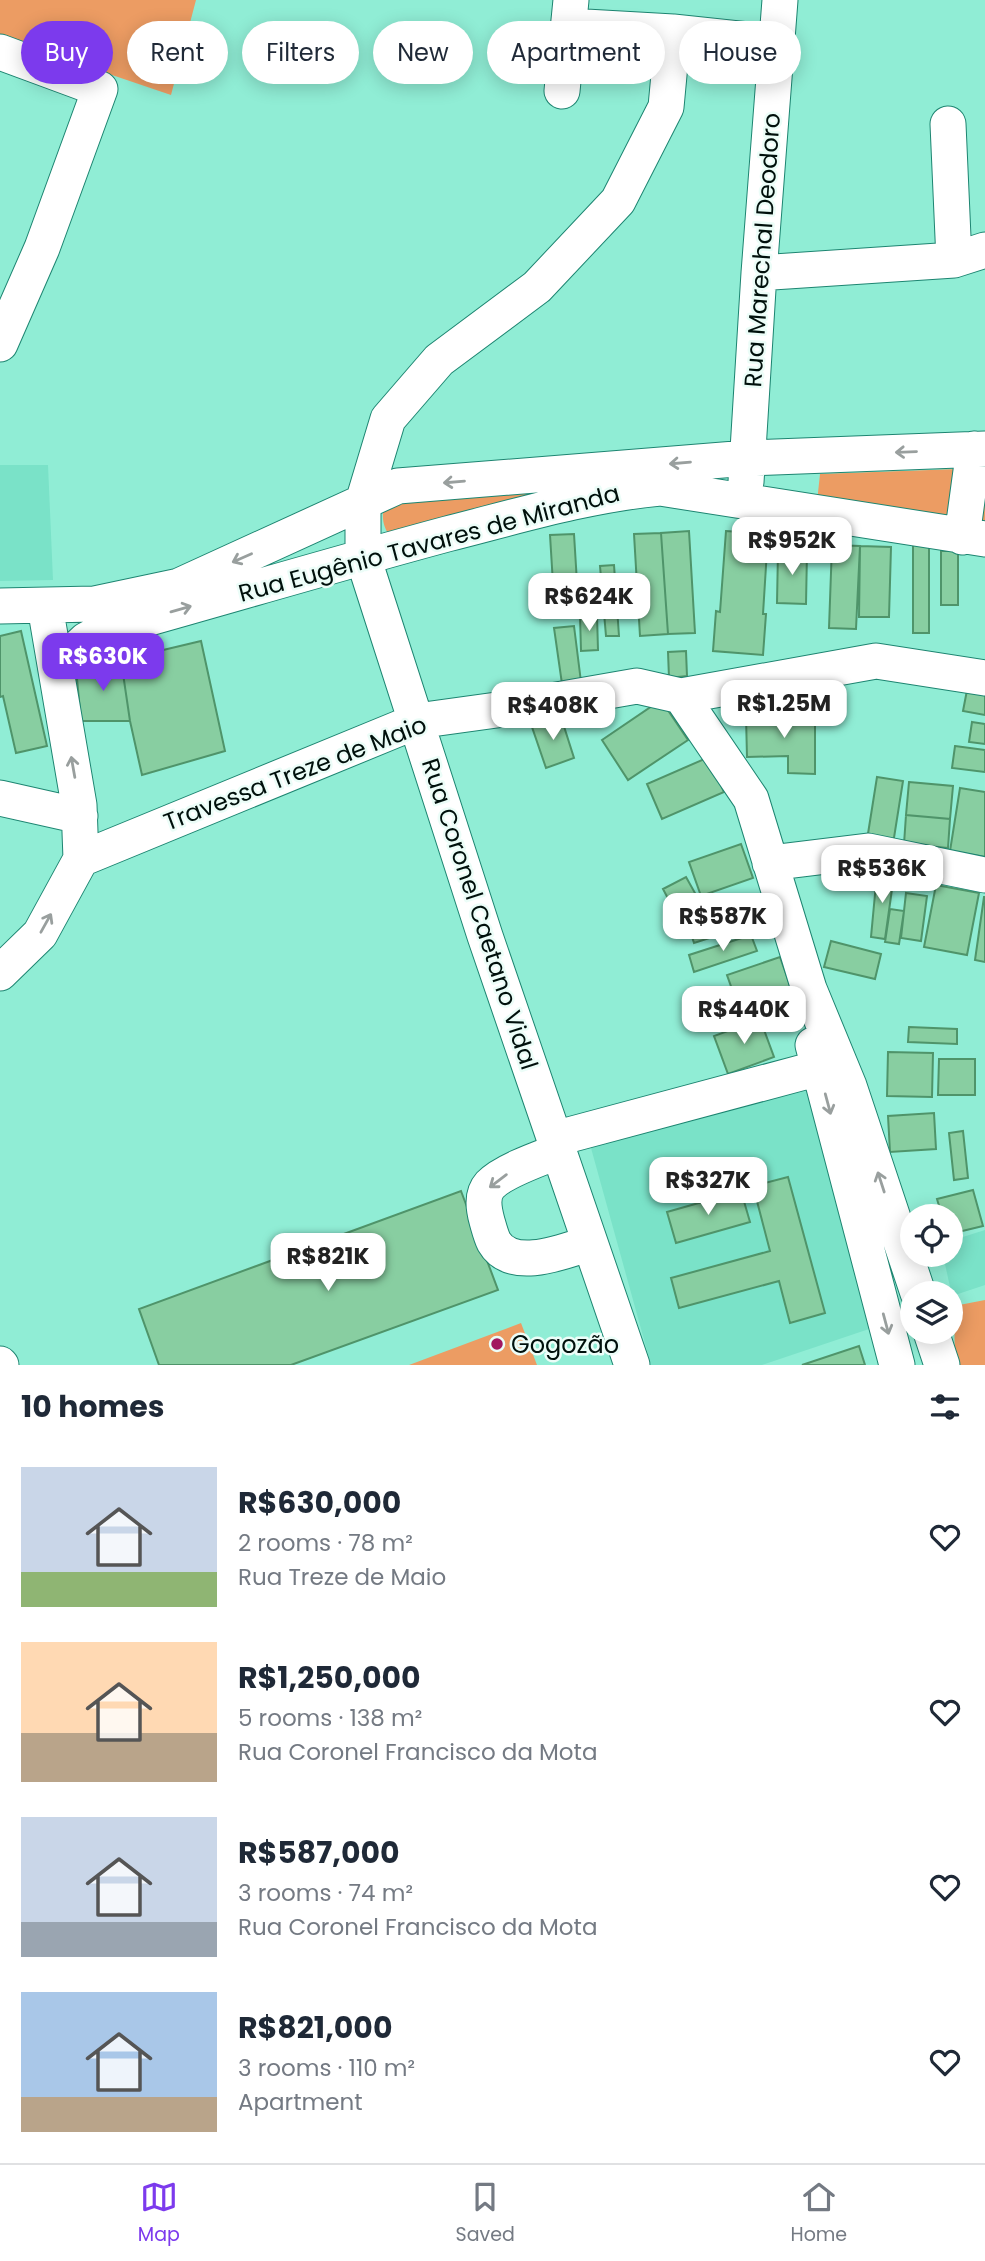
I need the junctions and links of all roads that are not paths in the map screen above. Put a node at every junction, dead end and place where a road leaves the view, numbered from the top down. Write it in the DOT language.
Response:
graph roads {
  1 [pos="780,0"];
  2 [pos="569,13"];
  3 [pos="778,21"];
  4 [pos="673,32"];
  5 [pos="679,33"];
  6 [pos="0,52"];
  7 [pos="773,84"];
  8 [pos="562,91"];
  9 [pos="948,124"];
  10 [pos="970,255"];
  11 [pos="758,273"];
  12 [pos="0,344"];
  13 [pos="979,449"];
  14 [pos="748,458"];
  15 [pos="630,479"];
  16 [pos="363,502"];
  17 [pos="744,502"];
  18 [pos="974,538"];
  19 [pos="363,557"];
  20 [pos="0,606"];
  21 [pos="45,606"];
  22 [pos="56,668"];
  23 [pos="985,678"];
  24 [pos="681,696"];
  25 [pos="417,721"];
  26 [pos="0,798"];
  27 [pos="80,816"];
  28 [pos="81,859"];
  29 [pos="770,863"];
  30 [pos="985,875"];
  31 [pos="0,973"];
  32 [pos="809,989"];
  33 [pos="819,1068"];
  34 [pos="557,1145"];
  35 [pos="590,1243"];
  36 [pos="914,1281"];
  37 [pos="935,1344"];
  38 [pos="632,1365"];
  39 [pos="897,1365"];
  40 [pos="942,1365"];
  1 -- 3 [label="street, Rua Marechal Deodoro"];
  2 -- 4 [label="street"];
  2 -- 8 [label="street"];
  4 -- 5 [label="street"];
  4 -- 16 [label="street, Rua Coronel Caetano Vidal"];
  6 -- 12 [label="street"];
  7 -- 11 [label="street, Rua Marechal Deodoro"];
  9 -- 10 [label="street"];
  10 -- 11 [label="street"];
  11 -- 14 [label="street, Rua Marechal Deodoro"];
  13 -- 14 [label="street, Rua Eugênio Tavares de Miranda, one-way"];
  13 -- 18 [label="street"];
  14 -- 15 [label="street, Rua Eugênio Tavares de Miranda, one-way"];
  14 -- 17 [label="street, Rua Marechal Deodoro"];
  15 -- 16 [label="street, Rua Eugênio Tavares de Miranda, one-way"];
  15 -- 17 [label="street, Rua Eugênio Tavares de Miranda"];
  15 -- 19 [label="street, Rua Eugênio Tavares de Miranda"];
  16 -- 19 [label="street, Rua Coronel Caetano Vidal"];
  16 -- 21 [label="street, Rua Eugênio Tavares de Miranda, one-way"];
  17 -- 18 [label="street, Rua Eugênio Tavares de Miranda"];
  22 -- 19 [label="street, Rua Eugênio Tavares de Miranda, one-way"];
  19 -- 25 [label="street, Rua Coronel Caetano Vidal"];
  20 -- 21 [label="street, Rua Eugênio Tavares de Miranda"];
  21 -- 22 [label="street"];
  27 -- 22 [label="street, one-way"];
  23 -- 24 [label="street, Travessa Treze de Maio"];
  24 -- 25 [label="street, Travessa Treze de Maio"];
  24 -- 29 [label="street"];
  25 -- 28 [label="street, Travessa Treze de Maio"];
  25 -- 34 [label="street, Rua Coronel Caetano Vidal"];
  26 -- 27 [label="street"];
  27 -- 28 [label="street"];
  31 -- 28 [label="street, one-way"];
  29 -- 30 [label="street"];
  29 -- 32 [label="street"];
  32 -- 33 [label="street"];
  36 -- 32 [label="street, one-way"];
  33 -- 34 [label="street"];
  33 -- 39 [label="street, one-way"];
  34 -- 35 [label="street, Rua Coronel Caetano Vidal"];
  34 -- 35 [label="street, one-way"];
  35 -- 38 [label="street, Rua Coronel Caetano Vidal"];
  37 -- 40 [label="street"];
}
